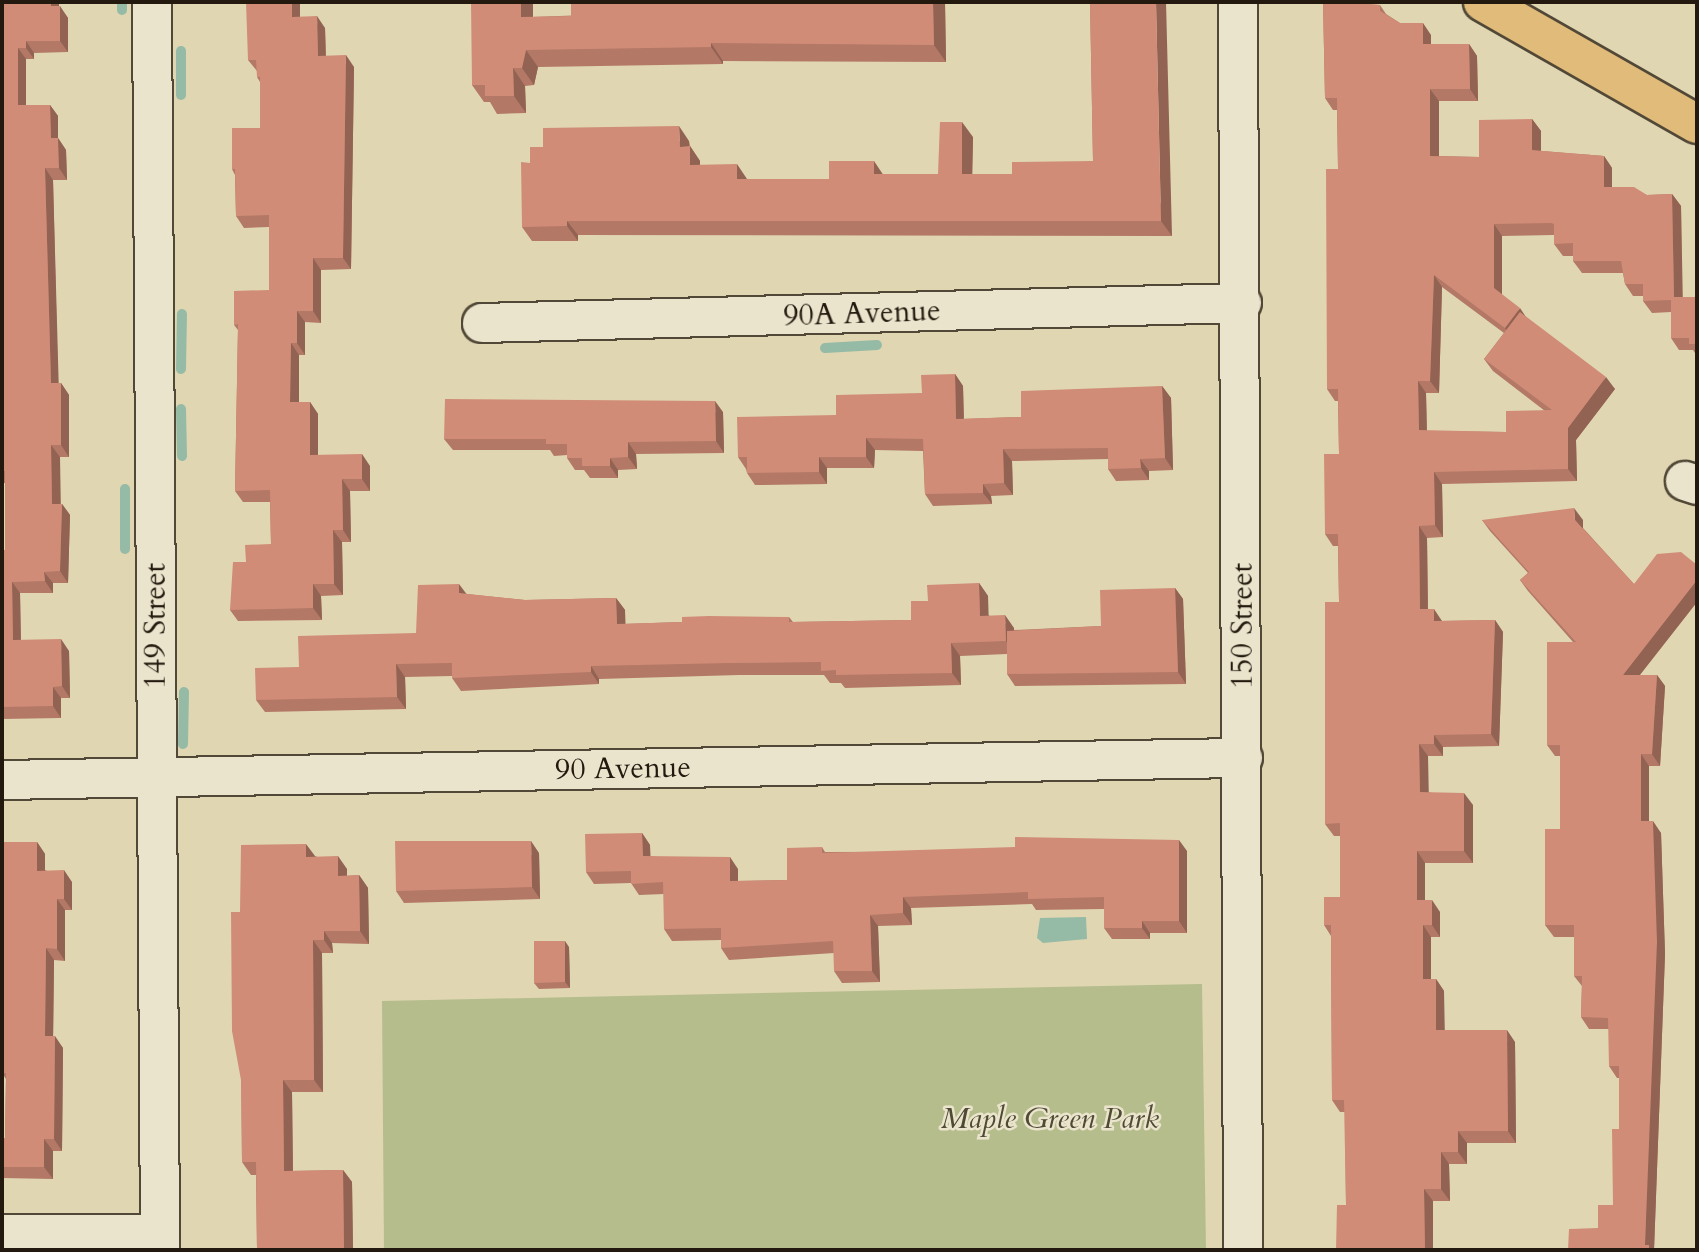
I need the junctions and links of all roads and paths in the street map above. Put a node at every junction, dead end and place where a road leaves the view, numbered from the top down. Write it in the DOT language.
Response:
graph roads {
  1 [pos="152,2"];
  2 [pos="1238,2"];
  3 [pos="1483,2"];
  4 [pos="1697,124"];
  5 [pos="1242,303"];
  6 [pos="482,323"];
  7 [pos="1243,758"];
  8 [pos="157,777"];
  9 [pos="2,780"];
  10 [pos="2,1234"];
  11 [pos="160,1242"];
  12 [pos="1243,1250"];
  1 -- 8 [label="street, 149 Street"];
  2 -- 5 [label="street, 150 Street"];
  3 -- 4 [label="main road"];
  5 -- 6 [label="street, 90A Avenue"];
  5 -- 7 [label="street, 150 Street"];
  7 -- 8 [label="street, 90 Avenue"];
  7 -- 12 [label="street, 150 Street"];
  8 -- 9 [label="street, 90 Avenue"];
  8 -- 11 [label="street, 149 Street"];
  10 -- 11 [label="street"];
}
